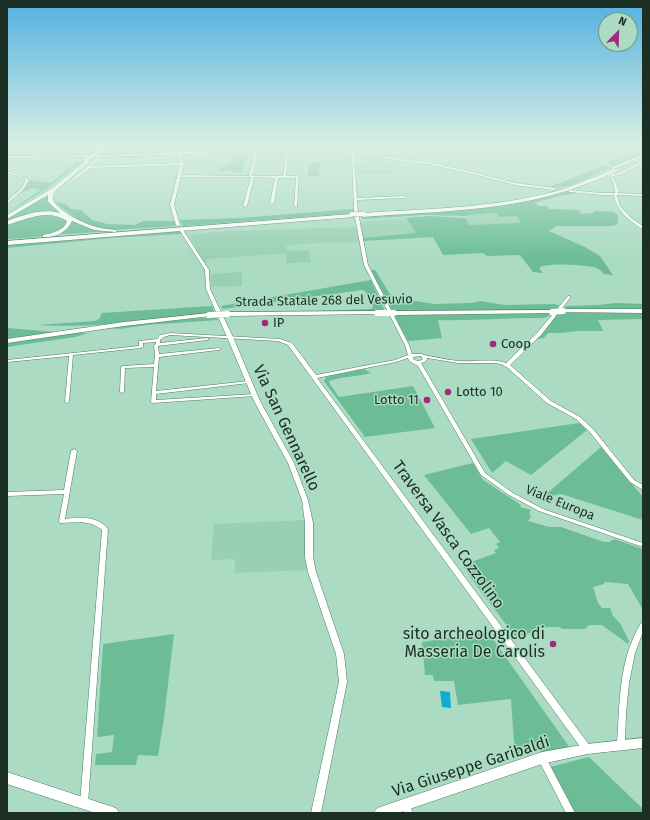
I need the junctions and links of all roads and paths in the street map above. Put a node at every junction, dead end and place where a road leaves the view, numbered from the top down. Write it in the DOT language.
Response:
graph roads {
  1 [pos="26,182"];
  2 [pos="60,182"];
  3 [pos="62,182"];
  4 [pos="178,182"];
  5 [pos="251,182"];
  6 [pos="276,182"];
  7 [pos="298,182"];
  8 [pos="354,182"];
  9 [pos="508,182"];
  10 [pos="579,182"];
  11 [pos="584,182"];
  12 [pos="614,182"];
  13 [pos="554,189"];
  14 [pos="53,190"];
  15 [pos="570,191"];
  16 [pos="615,195"];
  17 [pos="643,195"];
  18 [pos="404,197"];
  19 [pos="355,199"];
  20 [pos="272,202"];
  21 [pos="7,203"];
  22 [pos="245,206"];
  23 [pos="296,206"];
  24 [pos="363,214"];
  25 [pos="7,215"];
  26 [pos="352,215"];
  27 [pos="7,223"];
  28 [pos="178,225"];
  29 [pos="643,228"];
  30 [pos="139,231"];
  31 [pos="182,231"];
  32 [pos="22,240"];
  33 [pos="7,243"];
  34 [pos="569,297"];
  35 [pos="643,311"];
  36 [pos="231,338"];
  37 [pos="7,341"];
  38 [pos="158,342"];
  39 [pos="407,345"];
  40 [pos="219,349"];
  41 [pos="71,354"];
  42 [pos="157,356"];
  43 [pos="418,359"];
  44 [pos="7,361"];
  45 [pos="156,365"];
  46 [pos="507,365"];
  47 [pos="315,377"];
  48 [pos="249,382"];
  49 [pos="122,392"];
  50 [pos="154,393"];
  51 [pos="255,396"];
  52 [pos="67,402"];
  53 [pos="74,451"];
  54 [pos="643,488"];
  55 [pos="67,492"];
  56 [pos="7,494"];
  57 [pos="643,545"];
  58 [pos="643,625"];
  59 [pos="643,743"];
  60 [pos="621,744"];
  61 [pos="587,749"];
  62 [pos="542,758"];
  63 [pos="7,778"];
  64 [pos="84,804"];
  65 [pos="407,809"];
  66 [pos="113,813"];
  67 [pos="316,813"];
  68 [pos="380,813"];
  69 [pos="571,813"];
  1 -- 21 [label="street"];
  2 -- 25 [label="highway"];
  3 -- 14 [label="highway"];
  4 -- 28 [label="street"];
  5 -- 22 [label="street"];
  6 -- 20 [label="street"];
  7 -- 23 [label="street"];
  8 -- 19 [label="street"];
  9 -- 13 [label="street"];
  10 -- 24 [label="highway"];
  11 -- 24 [label="highway"];
  12 -- 16 [label="street"];
  14 -- 25 [label="highway"];
  14 -- 30 [label="highway"];
  15 -- 16 [label="street"];
  16 -- 17 [label="street"];
  16 -- 29 [label="street"];
  18 -- 19 [label="street"];
  19 -- 39 [label="street"];
  24 -- 26 [label="highway, bridge"];
  26 -- 30 [label="highway"];
  26 -- 33 [label="highway"];
  27 -- 32 [label="highway"];
  30 -- 32 [label="highway"];
  31 -- 36 [label="street, Via San Gennarello"];
  32 -- 33 [label="highway"];
  34 -- 46 [label="street"];
  35 -- 37 [label="highway, Strada Statale 268 del Vesuvio, bridge"];
  36 -- 38 [label="street"];
  36 -- 38 [label="street"];
  36 -- 47 [label="street, Traversa Vasca Cozzolino"];
  36 -- 48 [label="street, Via San Gennarello"];
  38 -- 41 [label="street"];
  38 -- 42 [label="street"];
  39 -- 43 [label="street"];
  39 -- 43 [label="street"];
  40 -- 42 [label="street"];
  41 -- 44 [label="street"];
  41 -- 52 [label="street"];
  42 -- 45 [label="street"];
  43 -- 46 [label="street"];
  43 -- 47 [label="street"];
  43 -- 57 [label="street, Viale Europa"];
  45 -- 49 [label="street"];
  45 -- 50 [label="street"];
  46 -- 54 [label="street"];
  47 -- 61 [label="street, Traversa Vasca Cozzolino"];
  48 -- 50 [label="street"];
  48 -- 51 [label="street, Via San Gennarello"];
  50 -- 51 [label="street"];
  51 -- 67 [label="street, Via San Gennarello"];
  53 -- 55 [label="street"];
  55 -- 56 [label="street"];
  55 -- 64 [label="street"];
  58 -- 60 [label="street"];
  59 -- 60 [label="main road, Via Giuseppe Garibaldi"];
  60 -- 61 [label="main road, Via Giuseppe Garibaldi"];
  61 -- 62 [label="main road, Via Giuseppe Garibaldi"];
  62 -- 65 [label="main road, Via Giuseppe Garibaldi"];
  62 -- 69 [label="street"];
  63 -- 64 [label="main road"];
  64 -- 66 [label="main road"];
  65 -- 68 [label="main road, Via Giuseppe Garibaldi"];
}
